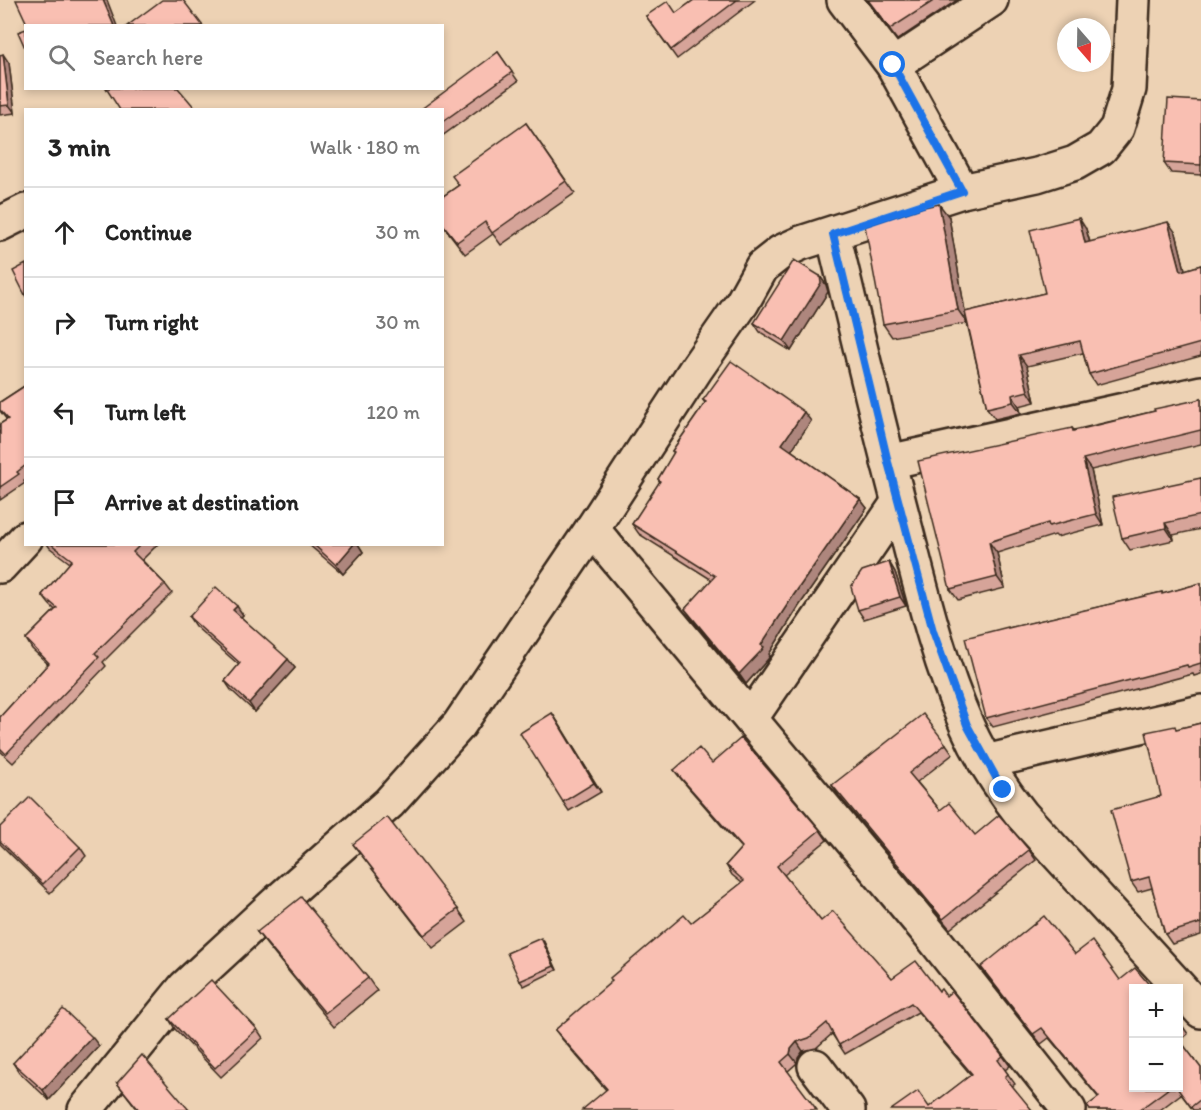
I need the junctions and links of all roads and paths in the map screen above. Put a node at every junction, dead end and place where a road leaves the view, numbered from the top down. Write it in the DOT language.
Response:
graph roads {
  1 [pos="844,0"];
  2 [pos="991,0"];
  3 [pos="1133,0"];
  4 [pos="893,65"];
  5 [pos="962,191"];
  6 [pos="24,212"];
  7 [pos="0,224"];
  8 [pos="833,234"];
  9 [pos="1201,393"];
  10 [pos="888,462"];
  11 [pos="898,503"];
  12 [pos="592,529"];
  13 [pos="24,540"];
  14 [pos="0,566"];
  15 [pos="1201,712"];
  16 [pos="751,718"];
  17 [pos="985,762"];
  18 [pos="1201,1011"];
  19 [pos="815,1066"];
  20 [pos="85,1110"];
  21 [pos="848,1110"];
  22 [pos="1069,1110"];
  1 -- 4 [label="street"];
  2 -- 4 [label="street"];
  3 -- 5 [label="street"];
  4 -- 5 [label="street"];
  5 -- 8 [label="street"];
  6 -- 7 [label="street"];
  8 -- 10 [label="street"];
  8 -- 12 [label="street"];
  9 -- 10 [label="street"];
  10 -- 11 [label="street"];
  11 -- 16 [label="street"];
  11 -- 17 [label="street"];
  12 -- 16 [label="street"];
  12 -- 20 [label="street"];
  13 -- 14 [label="street"];
  15 -- 17 [label="street"];
  16 -- 22 [label="street"];
  17 -- 18 [label="street"];
  19 -- 21 [label="street"];
}
